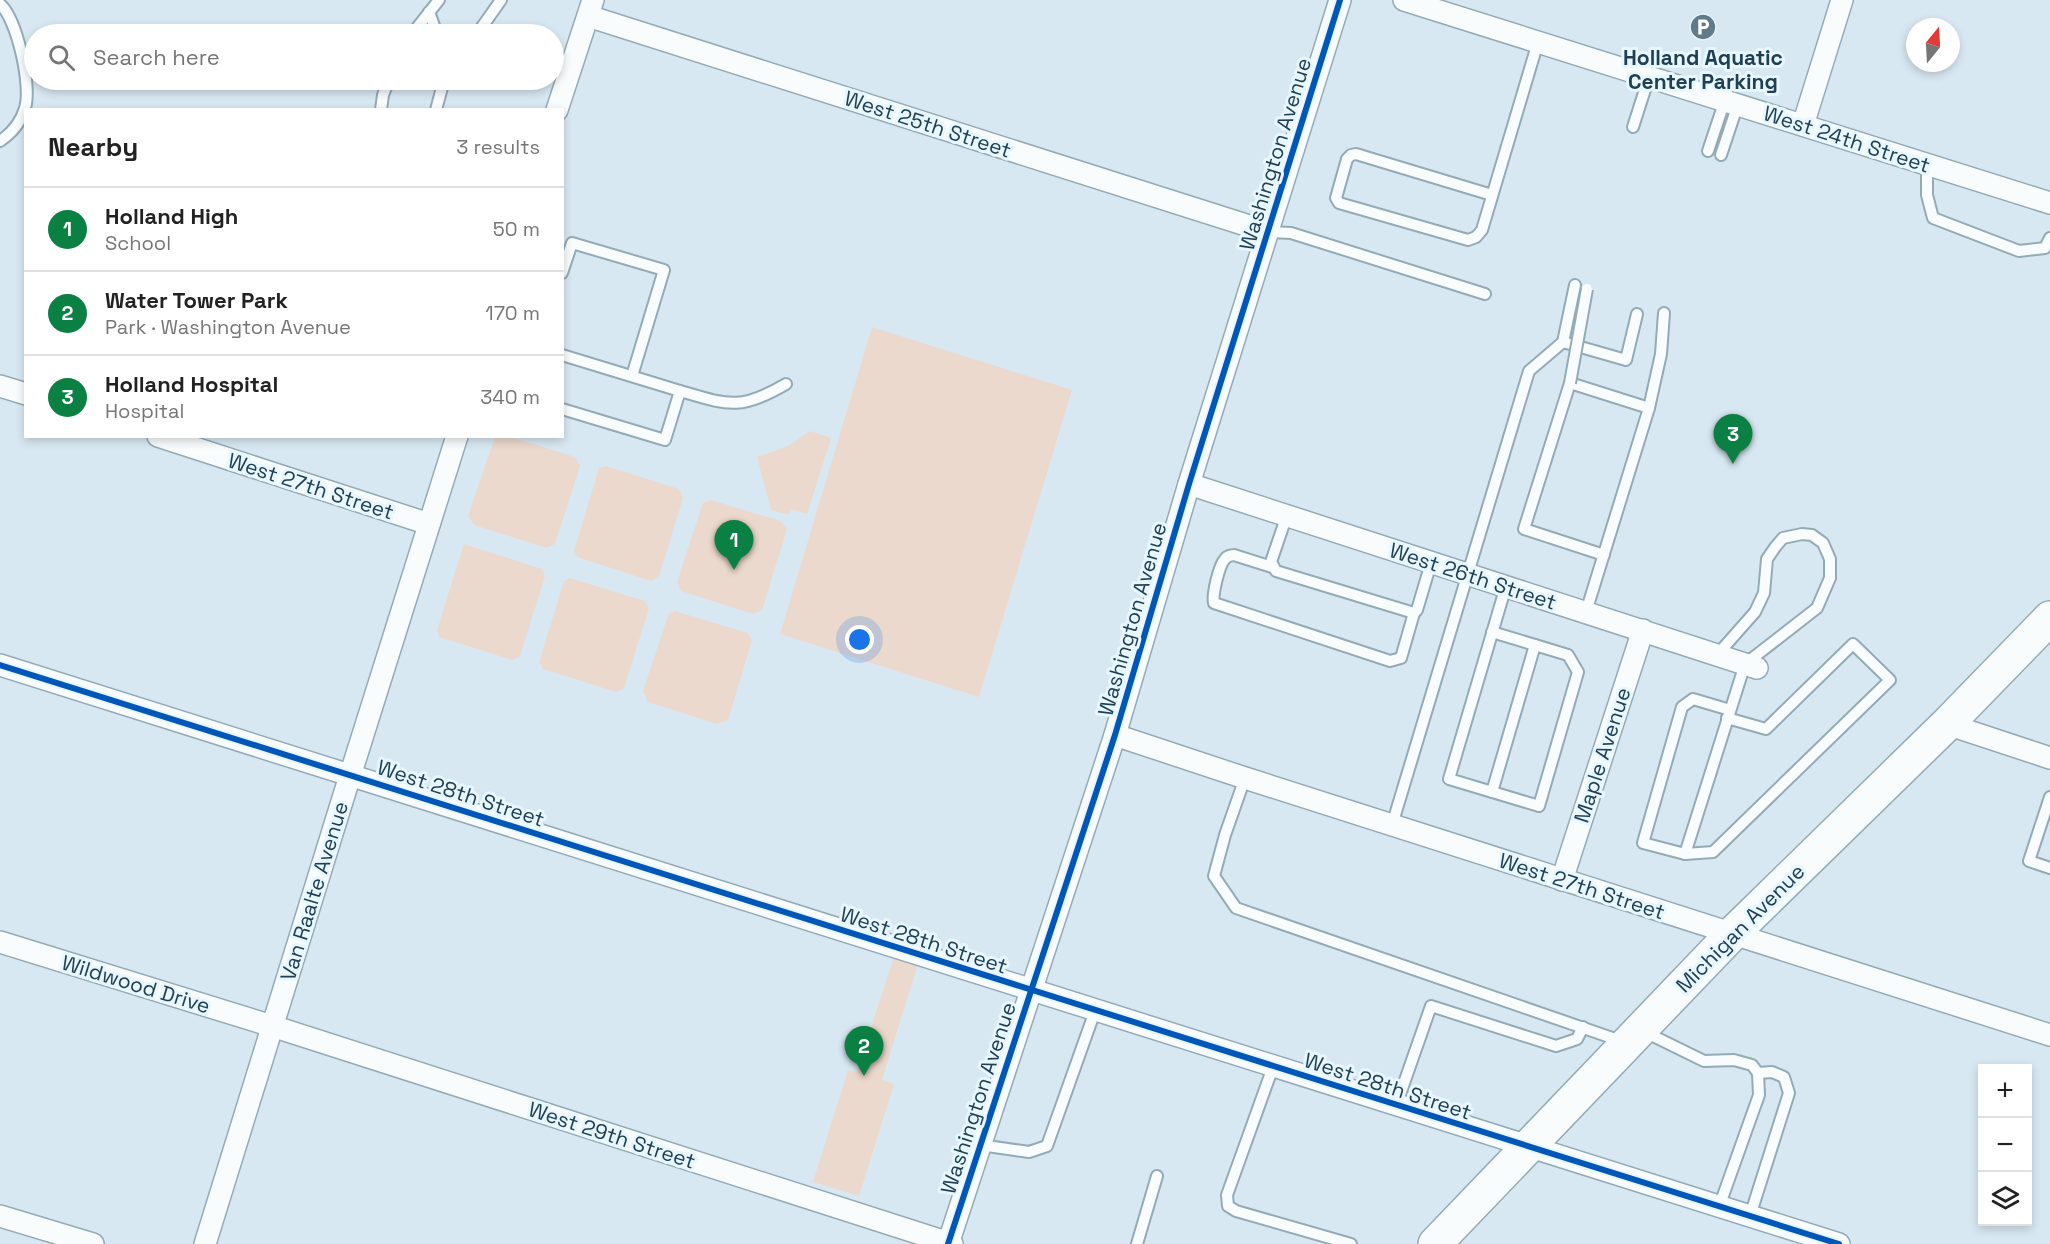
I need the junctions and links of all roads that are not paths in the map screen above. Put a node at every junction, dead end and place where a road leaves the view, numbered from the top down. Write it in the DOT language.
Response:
graph roads {
  1 [pos="439,0"];
  2 [pos="501,0"];
  3 [pos="1340,0"];
  4 [pos="1404,0"];
  5 [pos="1842,0"];
  6 [pos="0,4"];
  7 [pos="590,8"];
  8 [pos="429,12"];
  9 [pos="420,24"];
  10 [pos="433,24"];
  11 [pos="484,24"];
  12 [pos="1538,42"];
  13 [pos="1649,76"];
  14 [pos="24,82"];
  15 [pos="564,88"];
  16 [pos="25,90"];
  17 [pos="384,90"];
  18 [pos="441,90"];
  19 [pos="563,90"];
  20 [pos="1731,102"];
  21 [pos="25,108"];
  22 [pos="381,108"];
  23 [pos="437,108"];
  24 [pos="558,108"];
  25 [pos="24,110"];
  26 [pos="1803,125"];
  27 [pos="1633,127"];
  28 [pos="0,141"];
  29 [pos="1708,151"];
  30 [pos="1721,155"];
  31 [pos="1927,164"];
  32 [pos="1492,195"];
  33 [pos="2050,203"];
  34 [pos="1268,232"];
  35 [pos="2050,238"];
  36 [pos="2047,249"];
  37 [pos="564,267"];
  38 [pos="1575,285"];
  39 [pos="1587,289"];
  40 [pos="1485,294"];
  41 [pos="1664,313"];
  42 [pos="1637,314"];
  43 [pos="1563,342"];
  44 [pos="564,356"];
  45 [pos="632,376"];
  46 [pos="1570,383"];
  47 [pos="786,384"];
  48 [pos="0,386"];
  49 [pos="680,391"];
  50 [pos="24,393"];
  51 [pos="1649,408"];
  52 [pos="564,410"];
  53 [pos="164,438"];
  54 [pos="456,438"];
  55 [pos="1189,484"];
  56 [pos="1287,516"];
  57 [pos="429,524"];
  58 [pos="1604,555"];
  59 [pos="1431,562"];
  60 [pos="1272,567"];
  61 [pos="1469,574"];
  62 [pos="1506,586"];
  63 [pos="1586,612"];
  64 [pos="1413,613"];
  65 [pos="2050,618"];
  66 [pos="1642,630"];
  67 [pos="1492,632"];
  68 [pos="1535,645"];
  69 [pos="1717,655"];
  70 [pos="0,665"];
  71 [pos="1751,666"];
  72 [pos="1729,714"];
  73 [pos="1947,724"];
  74 [pos="1115,735"];
  75 [pos="2050,758"];
  76 [pos="350,776"];
  77 [pos="1245,778"];
  78 [pos="1492,792"];
  79 [pos="2050,796"];
  80 [pos="1392,825"];
  81 [pos="1684,854"];
  82 [pos="2050,868"];
  83 [pos="1562,880"];
  84 [pos="1733,933"];
  85 [pos="0,942"];
  86 [pos="1031,991"];
  87 [pos="1095,1011"];
  88 [pos="272,1026"];
  89 [pos="1583,1027"];
  90 [pos="2050,1035"];
  91 [pos="1633,1036"];
  92 [pos="1273,1067"];
  93 [pos="1758,1073"];
  94 [pos="1396,1106"];
  95 [pos="980,1145"];
  96 [pos="1528,1147"];
  97 [pos="1157,1176"];
  98 [pos="1719,1207"];
  99 [pos="0,1216"];
  100 [pos="1750,1216"];
  101 [pos="93,1244"];
  102 [pos="205,1244"];
  103 [pos="949,1244"];
  104 [pos="1137,1244"];
  105 [pos="1351,1244"];
  106 [pos="1435,1244"];
  107 [pos="1839,1244"];
  1 -- 8 [label="lane"];
  2 -- 11 [label="lane"];
  3 -- 34 [label="street, Washington Avenue"];
  4 -- 12 [label="street, West 24th Street"];
  5 -- 26 [label="street"];
  6 -- 14 [label="lane"];
  7 -- 15 [label="street"];
  7 -- 34 [label="street, West 25th Street"];
  8 -- 9 [label="lane"];
  8 -- 10 [label="lane"];
  12 -- 13 [label="street, West 24th Street"];
  12 -- 32 [label="lane"];
  13 -- 20 [label="street, West 24th Street"];
  13 -- 27 [label="lane"];
  16 -- 21 [label="lane"];
  17 -- 22 [label="lane"];
  18 -- 23 [label="lane"];
  19 -- 24 [label="street"];
  20 -- 26 [label="street, West 24th Street"];
  20 -- 29 [label="lane"];
  20 -- 30 [label="lane"];
  25 -- 28 [label="lane"];
  26 -- 31 [label="street, West 24th Street"];
  31 -- 33 [label="street, West 24th Street"];
  31 -- 36 [label="lane"];
  32 -- 32 [label="lane"];
  34 -- 40 [label="lane"];
  34 -- 55 [label="street, Washington Avenue"];
  35 -- 36 [label="lane"];
  37 -- 45 [label="lane"];
  38 -- 43 [label="lane"];
  39 -- 46 [label="lane, bridge"];
  41 -- 51 [label="lane"];
  42 -- 43 [label="lane"];
  43 -- 61 [label="lane"];
  44 -- 45 [label="lane"];
  45 -- 49 [label="lane"];
  46 -- 51 [label="lane"];
  46 -- 58 [label="lane"];
  47 -- 49 [label="lane"];
  48 -- 50 [label="street"];
  49 -- 52 [label="lane"];
  51 -- 58 [label="lane"];
  53 -- 57 [label="street, West 27th Street"];
  54 -- 57 [label="street, Van Raalte Avenue"];
  55 -- 56 [label="street, West 26th Street"];
  55 -- 74 [label="street, Washington Avenue"];
  56 -- 59 [label="street, West 26th Street"];
  56 -- 60 [label="lane"];
  57 -- 76 [label="street, Van Raalte Avenue"];
  58 -- 63 [label="lane"];
  59 -- 61 [label="street, West 26th Street"];
  59 -- 64 [label="lane"];
  60 -- 64 [label="lane"];
  60 -- 64 [label="lane"];
  61 -- 62 [label="street, West 26th Street"];
  61 -- 80 [label="lane"];
  62 -- 63 [label="street, West 26th Street"];
  62 -- 67 [label="lane"];
  63 -- 66 [label="street, West 26th Street"];
  65 -- 73 [label="main road, Michigan Avenue"];
  66 -- 69 [label="street, West 26th Street"];
  66 -- 83 [label="street, Maple Avenue"];
  67 -- 68 [label="lane"];
  67 -- 78 [label="lane"];
  68 -- 78 [label="lane"];
  68 -- 78 [label="lane"];
  69 -- 71 [label="street, West 26th Street"];
  69 -- 71 [label="lane"];
  70 -- 76 [label="street, West 28th Street"];
  71 -- 72 [label="lane"];
  72 -- 81 [label="lane"];
  72 -- 81 [label="lane"];
  72 -- 81 [label="lane"];
  73 -- 75 [label="street"];
  73 -- 84 [label="main road, Michigan Avenue"];
  74 -- 77 [label="street, West 27th Street"];
  74 -- 86 [label="street, Washington Avenue"];
  76 -- 86 [label="street, West 28th Street"];
  76 -- 88 [label="street, Van Raalte Avenue"];
  77 -- 80 [label="street, West 27th Street"];
  77 -- 89 [label="lane"];
  79 -- 82 [label="lane"];
  80 -- 83 [label="street, West 27th Street"];
  83 -- 84 [label="street, West 27th Street"];
  84 -- 90 [label="street, West 27th Street"];
  84 -- 91 [label="main road, Michigan Avenue"];
  85 -- 88 [label="street, Wildwood Drive"];
  86 -- 87 [label="street, West 28th Street"];
  86 -- 95 [label="street, Washington Avenue"];
  87 -- 92 [label="street, West 28th Street"];
  87 -- 95 [label="lane"];
  88 -- 102 [label="street, Van Raalte Avenue"];
  88 -- 103 [label="street, West 29th Street"];
  89 -- 91 [label="lane"];
  89 -- 94 [label="lane"];
  91 -- 93 [label="lane"];
  91 -- 96 [label="main road, Michigan Avenue"];
  92 -- 94 [label="street, West 28th Street"];
  92 -- 105 [label="lane"];
  93 -- 98 [label="lane"];
  93 -- 100 [label="lane"];
  94 -- 96 [label="street, West 28th Street"];
  95 -- 103 [label="street, Washington Avenue"];
  96 -- 98 [label="street, West 28th Street"];
  96 -- 106 [label="main road, Michigan Avenue"];
  97 -- 104 [label="lane"];
  98 -- 100 [label="street, West 28th Street"];
  99 -- 101 [label="street"];
  100 -- 107 [label="street, West 28th Street"];
}
